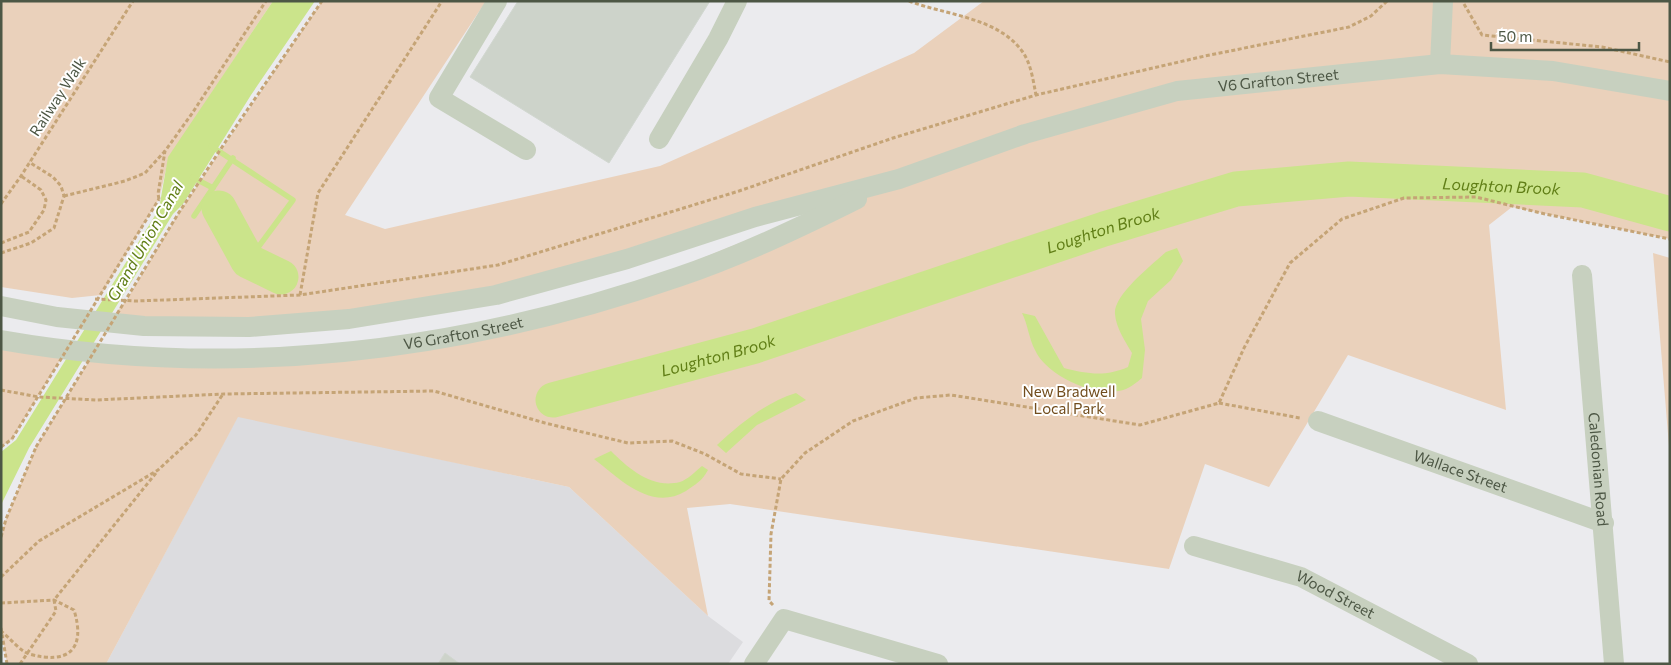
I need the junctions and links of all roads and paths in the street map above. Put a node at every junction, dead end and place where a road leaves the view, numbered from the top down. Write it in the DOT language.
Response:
graph roads {
  1 [pos="133,1"];
  2 [pos="266,1"];
  3 [pos="322,1"];
  4 [pos="442,1"];
  5 [pos="497,1"];
  6 [pos="737,1"];
  7 [pos="909,1"];
  8 [pos="1387,1"];
  9 [pos="1443,1"];
  10 [pos="1464,1"];
  11 [pos="1670,62"];
  12 [pos="1440,64"];
  13 [pos="1670,91"];
  14 [pos="1036,95"];
  15 [pos="659,139"];
  16 [pos="526,150"];
  17 [pos="165,151"];
  18 [pos="29,162"];
  19 [pos="22,176"];
  20 [pos="899,179"];
  21 [pos="64,196"];
  22 [pos="1,204"];
  23 [pos="1670,239"];
  24 [pos="1,243"];
  25 [pos="1,252"];
  26 [pos="1582,275"];
  27 [pos="300,295"];
  28 [pos="90,299"];
  29 [pos="1,306"];
  30 [pos="1,340"];
  31 [pos="1,390"];
  32 [pos="224,394"];
  33 [pos="1219,403"];
  34 [pos="1318,421"];
  35 [pos="1,447"];
  36 [pos="158,470"];
  37 [pos="781,479"];
  38 [pos="1604,523"];
  39 [pos="1,537"];
  40 [pos="1194,546"];
  41 [pos="1,577"];
  42 [pos="52,600"];
  43 [pos="1,603"];
  44 [pos="784,620"];
  45 [pos="2,630"];
  46 [pos="27,654"];
  47 [pos="7,664"];
  48 [pos="20,664"];
  49 [pos="754,664"];
  50 [pos="938,664"];
  51 [pos="1468,664"];
  52 [pos="1614,664"];
  1 -- 18 [label="path, Railway Walk"];
  2 -- 17 [label="path"];
  3 -- 39 [label="path, bridge"];
  4 -- 27 [label="path"];
  5 -- 16 [label="street"];
  6 -- 15 [label="street"];
  7 -- 14 [label="path"];
  8 -- 14 [label="path"];
  9 -- 12 [label="street"];
  10 -- 11 [label="path"];
  12 -- 13 [label="street, V6 Grafton Street"];
  12 -- 20 [label="street, V6 Grafton Street"];
  14 -- 27 [label="path"];
  17 -- 21 [label="path"];
  17 -- 35 [label="path, bridge"];
  18 -- 19 [label="path, Railway Walk"];
  18 -- 21 [label="path"];
  19 -- 22 [label="path, Railway Walk"];
  19 -- 24 [label="path"];
  20 -- 29 [label="street, V6 Grafton Street"];
  20 -- 30 [label="street, V6 Grafton Street"];
  21 -- 25 [label="path"];
  23 -- 33 [label="path"];
  26 -- 38 [label="street, Caledonian Road"];
  27 -- 28 [label="path"];
  31 -- 32 [label="path"];
  32 -- 36 [label="path"];
  32 -- 37 [label="path"];
  33 -- 34 [label="path"];
  33 -- 37 [label="path"];
  34 -- 38 [label="street, Wallace Street"];
  36 -- 41 [label="path"];
  36 -- 42 [label="path"];
  37 -- 44 [label="path"];
  38 -- 52 [label="street, Caledonian Road"];
  40 -- 51 [label="street, Wood Street"];
  42 -- 43 [label="path"];
  42 -- 46 [label="path"];
  42 -- 46 [label="path"];
  44 -- 49 [label="street"];
  44 -- 50 [label="street"];
  45 -- 46 [label="path"];
  45 -- 47 [label="path"];
  46 -- 48 [label="path"];
}
